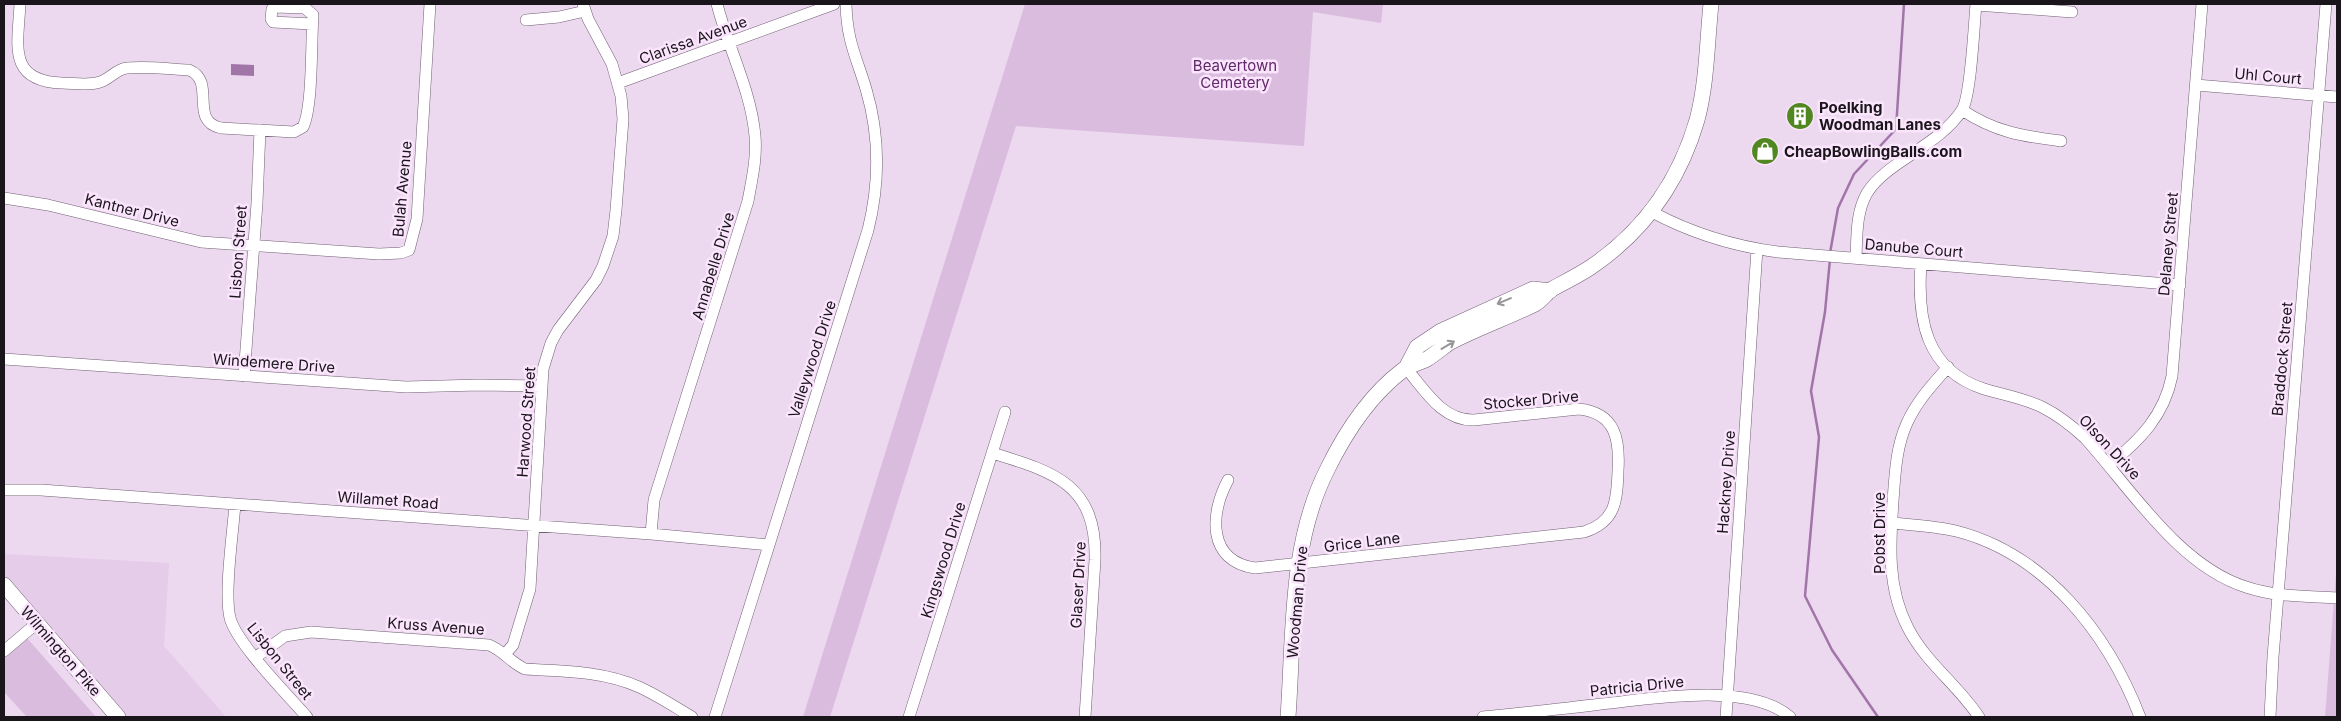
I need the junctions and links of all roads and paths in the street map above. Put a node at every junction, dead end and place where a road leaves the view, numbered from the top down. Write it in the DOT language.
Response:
graph roads {
  1 [pos="20,4"];
  2 [pos="430,4"];
  3 [pos="718,4"];
  4 [pos="834,4"];
  5 [pos="846,4"];
  6 [pos="1710,4"];
  7 [pos="2202,4"];
  8 [pos="2326,4"];
  9 [pos="1976,5"];
  10 [pos="584,7"];
  11 [pos="2072,12"];
  12 [pos="526,20"];
  13 [pos="312,24"];
  14 [pos="730,43"];
  15 [pos="618,82"];
  16 [pos="2196,85"];
  17 [pos="2319,95"];
  18 [pos="2337,97"];
  19 [pos="1962,110"];
  20 [pos="260,130"];
  21 [pos="2061,141"];
  22 [pos="4,198"];
  23 [pos="1652,212"];
  24 [pos="254,246"];
  25 [pos="1757,249"];
  26 [pos="1856,257"];
  27 [pos="1921,264"];
  28 [pos="2180,285"];
  29 [pos="4,359"];
  30 [pos="1406,368"];
  31 [pos="1948,368"];
  32 [pos="244,376"];
  33 [pos="542,386"];
  34 [pos="1005,412"];
  35 [pos="992,453"];
  36 [pos="2109,465"];
  37 [pos="1228,480"];
  38 [pos="4,490"];
  39 [pos="235,504"];
  40 [pos="1892,523"];
  41 [pos="534,526"];
  42 [pos="1584,532"];
  43 [pos="651,534"];
  44 [pos="769,545"];
  45 [pos="1299,564"];
  46 [pos="4,585"];
  47 [pos="2278,594"];
  48 [pos="2337,598"];
  49 [pos="37,623"];
  50 [pos="4,651"];
  51 [pos="506,653"];
  52 [pos="256,657"];
  53 [pos="1727,697"];
  54 [pos="1548,714"];
  55 [pos="118,717"];
  56 [pos="307,717"];
  57 [pos="692,717"];
  58 [pos="714,717"];
  59 [pos="909,717"];
  60 [pos="1085,717"];
  61 [pos="1288,717"];
  62 [pos="1483,717"];
  63 [pos="1726,717"];
  64 [pos="1790,717"];
  65 [pos="1979,717"];
  66 [pos="2140,717"];
  67 [pos="2270,717"];
  1 -- 20 [label="street"];
  2 -- 24 [label="street, Bulah Avenue"];
  3 -- 14 [label="street, Annabelle Drive"];
  4 -- 14 [label="street, Clarissa Avenue"];
  5 -- 44 [label="street, Valleywood Drive"];
  6 -- 23 [label="main road, Woodman Drive"];
  7 -- 16 [label="street, Delaney Street"];
  8 -- 17 [label="street, Braddock Street"];
  9 -- 11 [label="street"];
  9 -- 19 [label="street"];
  10 -- 12 [label="street"];
  10 -- 15 [label="street, Harwood Street"];
  13 -- 20 [label="street"];
  14 -- 15 [label="street, Clarissa Avenue"];
  14 -- 43 [label="street, Annabelle Drive"];
  15 -- 33 [label="street, Harwood Street"];
  16 -- 17 [label="street, Uhl Court"];
  16 -- 28 [label="street, Delaney Street"];
  17 -- 18 [label="street, Uhl Court"];
  17 -- 47 [label="street, Braddock Street"];
  19 -- 21 [label="street"];
  19 -- 26 [label="street"];
  20 -- 24 [label="street, Lisbon Street"];
  22 -- 24 [label="street, Kantner Drive"];
  23 -- 25 [label="street, Danube Court"];
  23 -- 30 [label="main road, Woodman Drive"];
  24 -- 32 [label="street, Lisbon Street"];
  25 -- 26 [label="street, Danube Court"];
  25 -- 53 [label="street, Hackney Drive"];
  26 -- 27 [label="street, Danube Court"];
  27 -- 28 [label="street, Danube Court"];
  27 -- 31 [label="street, Olson Drive"];
  28 -- 36 [label="street, Delaney Street"];
  29 -- 32 [label="street, Windemere Drive"];
  30 -- 42 [label="street, Stocker Drive"];
  30 -- 45 [label="main road, Woodman Drive"];
  31 -- 36 [label="street, Olson Drive"];
  31 -- 40 [label="street, Pobst Drive"];
  32 -- 33 [label="street, Windemere Drive"];
  33 -- 41 [label="street, Harwood Street"];
  34 -- 35 [label="street, Kingswood Drive"];
  35 -- 59 [label="street, Kingswood Drive"];
  35 -- 60 [label="street, Glaser Drive"];
  36 -- 47 [label="street, Olson Drive"];
  37 -- 45 [label="street, Grice Lane"];
  38 -- 39 [label="street, Willamet Road"];
  39 -- 41 [label="street, Willamet Road"];
  39 -- 52 [label="street, Lisbon Street"];
  40 -- 65 [label="street, Pobst Drive"];
  40 -- 66 [label="street"];
  41 -- 43 [label="street, Willamet Road"];
  41 -- 51 [label="street, Harwood Street"];
  42 -- 45 [label="street, Grice Lane"];
  43 -- 44 [label="street, Willamet Road"];
  44 -- 58 [label="street, Valleywood Drive"];
  45 -- 61 [label="main road, Woodman Drive"];
  46 -- 49 [label="main road, Wilmington Pike"];
  47 -- 48 [label="street, Olson Drive"];
  47 -- 67 [label="street, Braddock Street"];
  49 -- 50 [label="street"];
  49 -- 55 [label="main road, Wilmington Pike"];
  51 -- 52 [label="street, Kruss Avenue"];
  51 -- 57 [label="street, Kruss Avenue"];
  52 -- 56 [label="street, Lisbon Street"];
  53 -- 54 [label="street, Patricia Drive"];
  53 -- 63 [label="street, Hackney Drive"];
  53 -- 64 [label="street, Patricia Drive"];
  54 -- 62 [label="street, Patricia Drive"];
}
